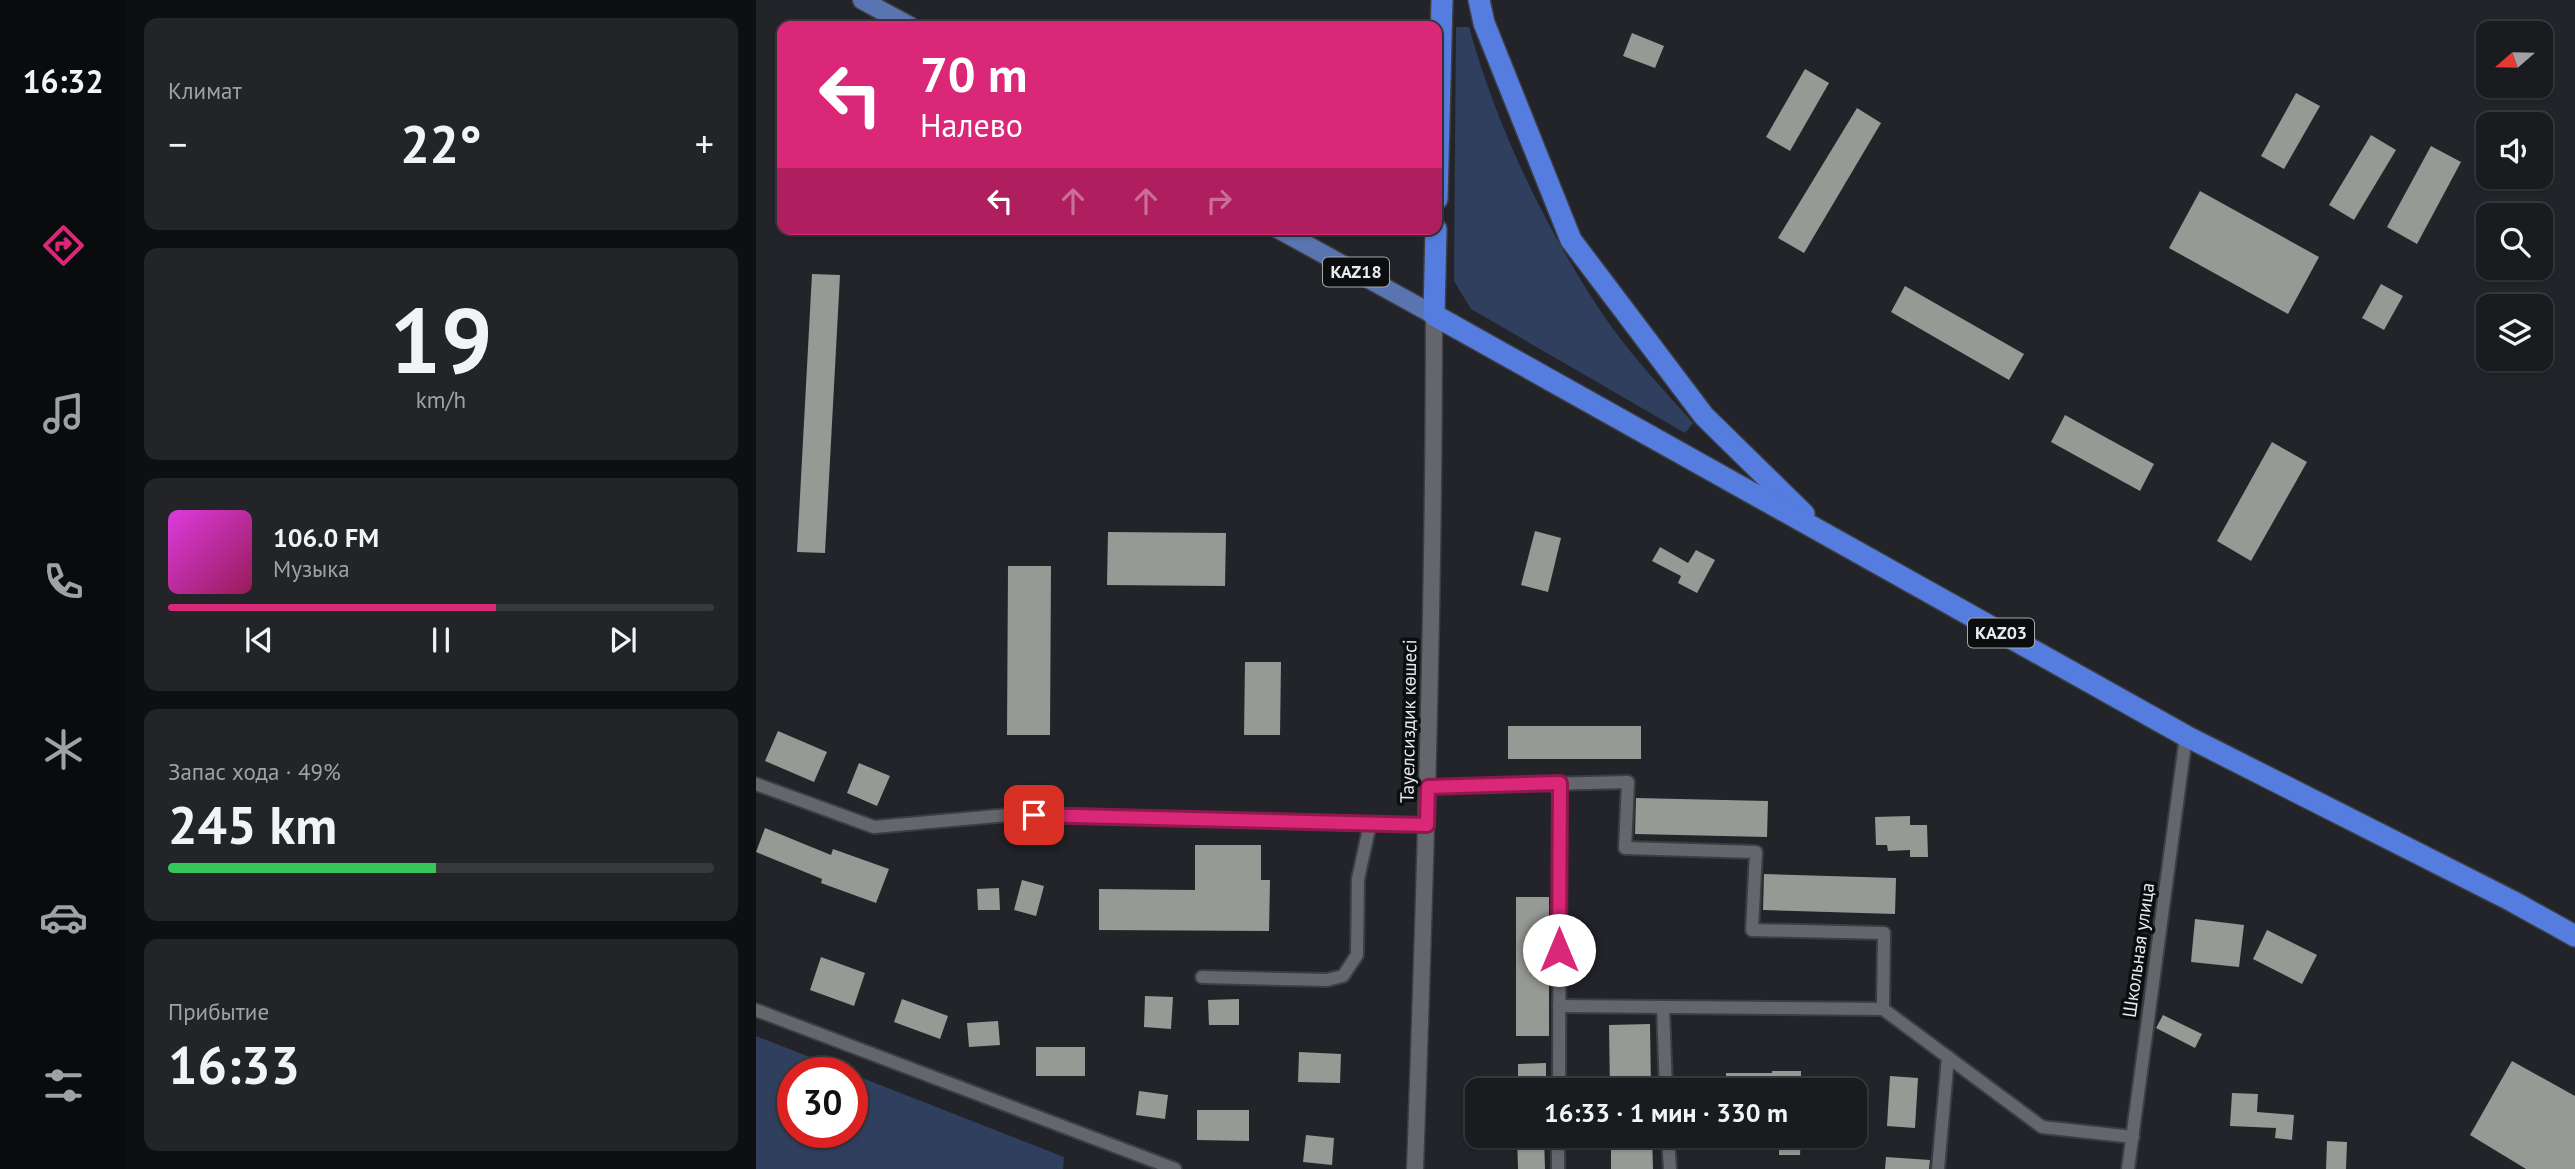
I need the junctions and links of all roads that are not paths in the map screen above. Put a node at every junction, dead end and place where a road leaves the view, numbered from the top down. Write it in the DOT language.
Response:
graph roads {
  1 [pos="862,0"];
  2 [pos="1442,0"];
  3 [pos="1479,0"];
  4 [pos="901,21"];
  5 [pos="1441,21"];
  6 [pos="1289,235"];
  7 [pos="1436,235"];
  8 [pos="1434,315"];
  9 [pos="1825,535"];
  10 [pos="2186,737"];
  11 [pos="756,783"];
  12 [pos="1560,783"];
  13 [pos="1428,787"];
  14 [pos="1370,824"];
  15 [pos="1427,825"];
  16 [pos="2575,936"];
  17 [pos="1202,977"];
  18 [pos="1559,1006"];
  19 [pos="1663,1007"];
  20 [pos="1883,1009"];
  21 [pos="756,1010"];
  22 [pos="1948,1057"];
  23 [pos="1559,1078"];
  24 [pos="1666,1078"];
  25 [pos="2133,1137"];
  26 [pos="1559,1148"];
  27 [pos="1669,1148"];
  28 [pos="1175,1169"];
  29 [pos="1415,1169"];
  30 [pos="1558,1169"];
  31 [pos="1670,1169"];
  32 [pos="1938,1169"];
  33 [pos="2128,1169"];
  1 -- 4 [label="main road"];
  2 -- 5 [label="highway"];
  3 -- 9 [label="highway, KАZ03"];
  6 -- 8 [label="main road, KAZ18"];
  7 -- 8 [label="highway"];
  8 -- 9 [label="highway, KАZ03"];
  8 -- 13 [label="street, Тауелсиздик көшесі"];
  9 -- 10 [label="highway, KАZ03"];
  10 -- 16 [label="highway, KАZ03"];
  10 -- 25 [label="street, Школьная улица"];
  11 -- 14 [label="street"];
  12 -- 13 [label="street"];
  12 -- 18 [label="street"];
  12 -- 20 [label="street"];
  13 -- 15 [label="street, Тауелсиздик көшесі"];
  14 -- 15 [label="street"];
  14 -- 17 [label="street"];
  15 -- 29 [label="street, Тауелсиздик көшесі"];
  18 -- 19 [label="street"];
  18 -- 23 [label="street"];
  19 -- 20 [label="street"];
  19 -- 24 [label="street"];
  20 -- 22 [label="street"];
  21 -- 28 [label="street"];
  22 -- 25 [label="street"];
  22 -- 32 [label="street"];
  25 -- 33 [label="street, Школьная улица"];
  26 -- 30 [label="street"];
  27 -- 31 [label="street"];
}
